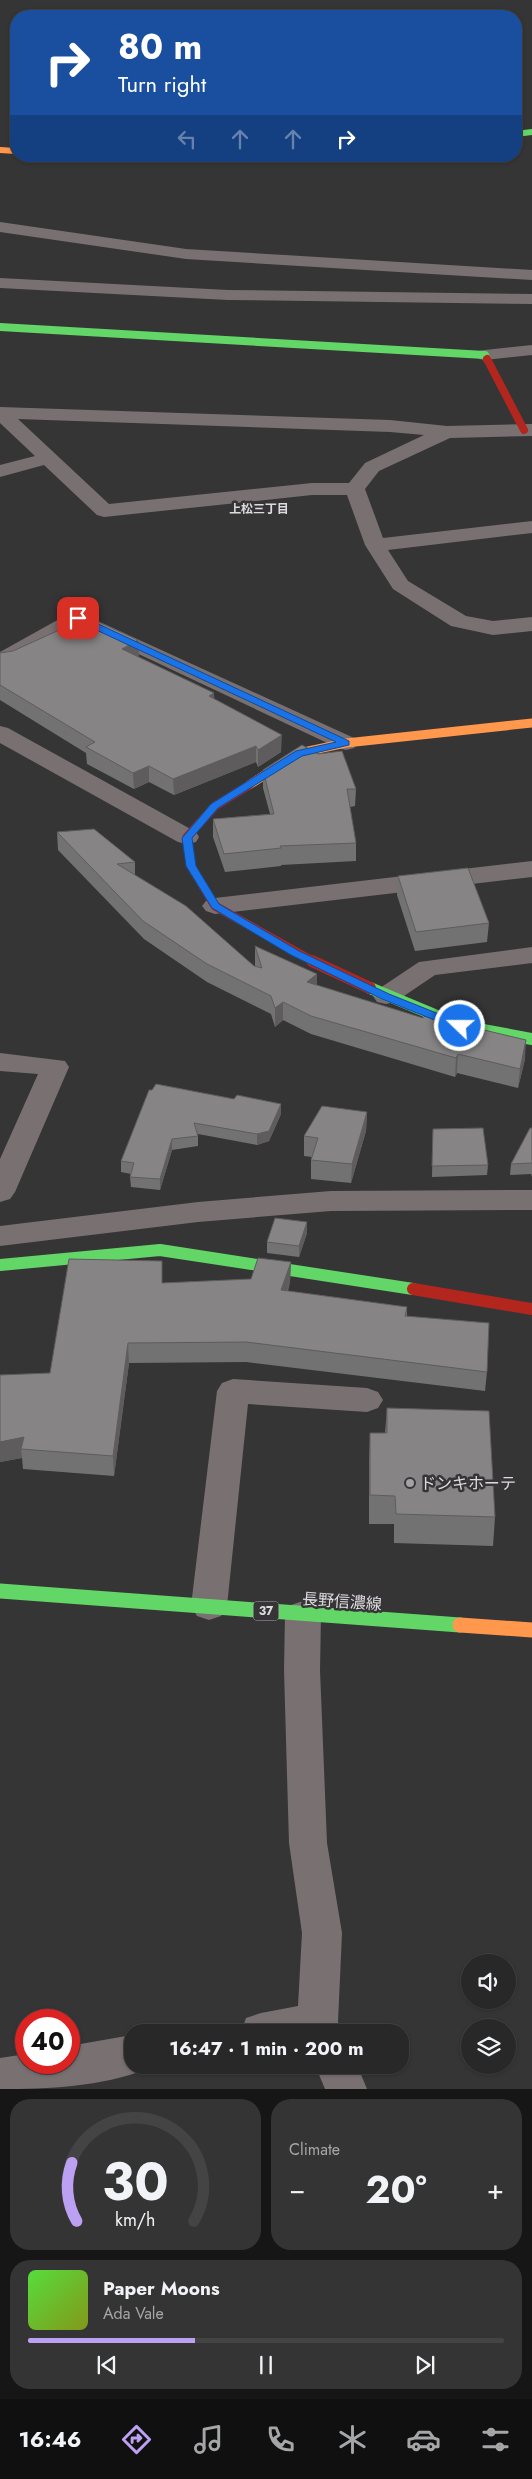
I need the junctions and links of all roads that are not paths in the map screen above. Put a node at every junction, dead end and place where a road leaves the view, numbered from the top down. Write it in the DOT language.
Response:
graph roads {
  1 [pos="0,227"];
  2 [pos="532,275"];
  3 [pos="0,283"];
  4 [pos="532,298"];
  5 [pos="0,327"];
  6 [pos="532,350"];
  7 [pos="485,355"];
  8 [pos="1,413"];
  9 [pos="528,430"];
  10 [pos="447,432"];
  11 [pos="50,458"];
  12 [pos="0,471"];
  13 [pos="355,489"];
  14 [pos="532,528"];
  15 [pos="375,545"];
  16 [pos="532,624"];
  17 [pos="0,661"];
  18 [pos="532,723"];
  19 [pos="0,733"];
  20 [pos="346,743"];
  21 [pos="187,838"];
  22 [pos="532,869"];
  23 [pos="215,906"];
  24 [pos="532,955"];
  25 [pos="386,996"];
  26 [pos="532,1040"];
  27 [pos="0,1062"];
  28 [pos="0,1192"];
  29 [pos="532,1200"];
  30 [pos="0,1236"];
  31 [pos="0,1265"];
  32 [pos="532,1309"];
  33 [pos="367,1400"];
  34 [pos="0,1591"];
  35 [pos="209,1606"];
  36 [pos="303,1615"];
  37 [pos="532,1630"];
  38 [pos="320,2024"];
  39 [pos="124,2056"];
  40 [pos="340,2074"];
  41 [pos="0,2078"];
  42 [pos="346,2089"];
  1 -- 2 [label="street"];
  3 -- 4 [label="street"];
  5 -- 7 [label="street"];
  6 -- 7 [label="street"];
  7 -- 9 [label="street"];
  8 -- 10 [label="street"];
  8 -- 11 [label="street"];
  9 -- 10 [label="street"];
  10 -- 13 [label="street"];
  11 -- 12 [label="street"];
  11 -- 13 [label="street"];
  13 -- 15 [label="street"];
  14 -- 15 [label="street"];
  15 -- 16 [label="street"];
  17 -- 20 [label="street"];
  18 -- 20 [label="street"];
  19 -- 21 [label="street"];
  20 -- 21 [label="street"];
  21 -- 23 [label="street"];
  22 -- 23 [label="street"];
  23 -- 25 [label="street"];
  24 -- 25 [label="street"];
  25 -- 26 [label="street"];
  27 -- 28 [label="street"];
  29 -- 30 [label="street"];
  31 -- 32 [label="street"];
  33 -- 35 [label="street"];
  34 -- 35 [label="street, 長野信濃線 / 37"];
  35 -- 36 [label="street, 長野信濃線 / 37"];
  36 -- 37 [label="street, 長野信濃線 / 37"];
  36 -- 38 [label="street"];
  39 -- 41 [label="street"];
  40 -- 42 [label="street"];
}
